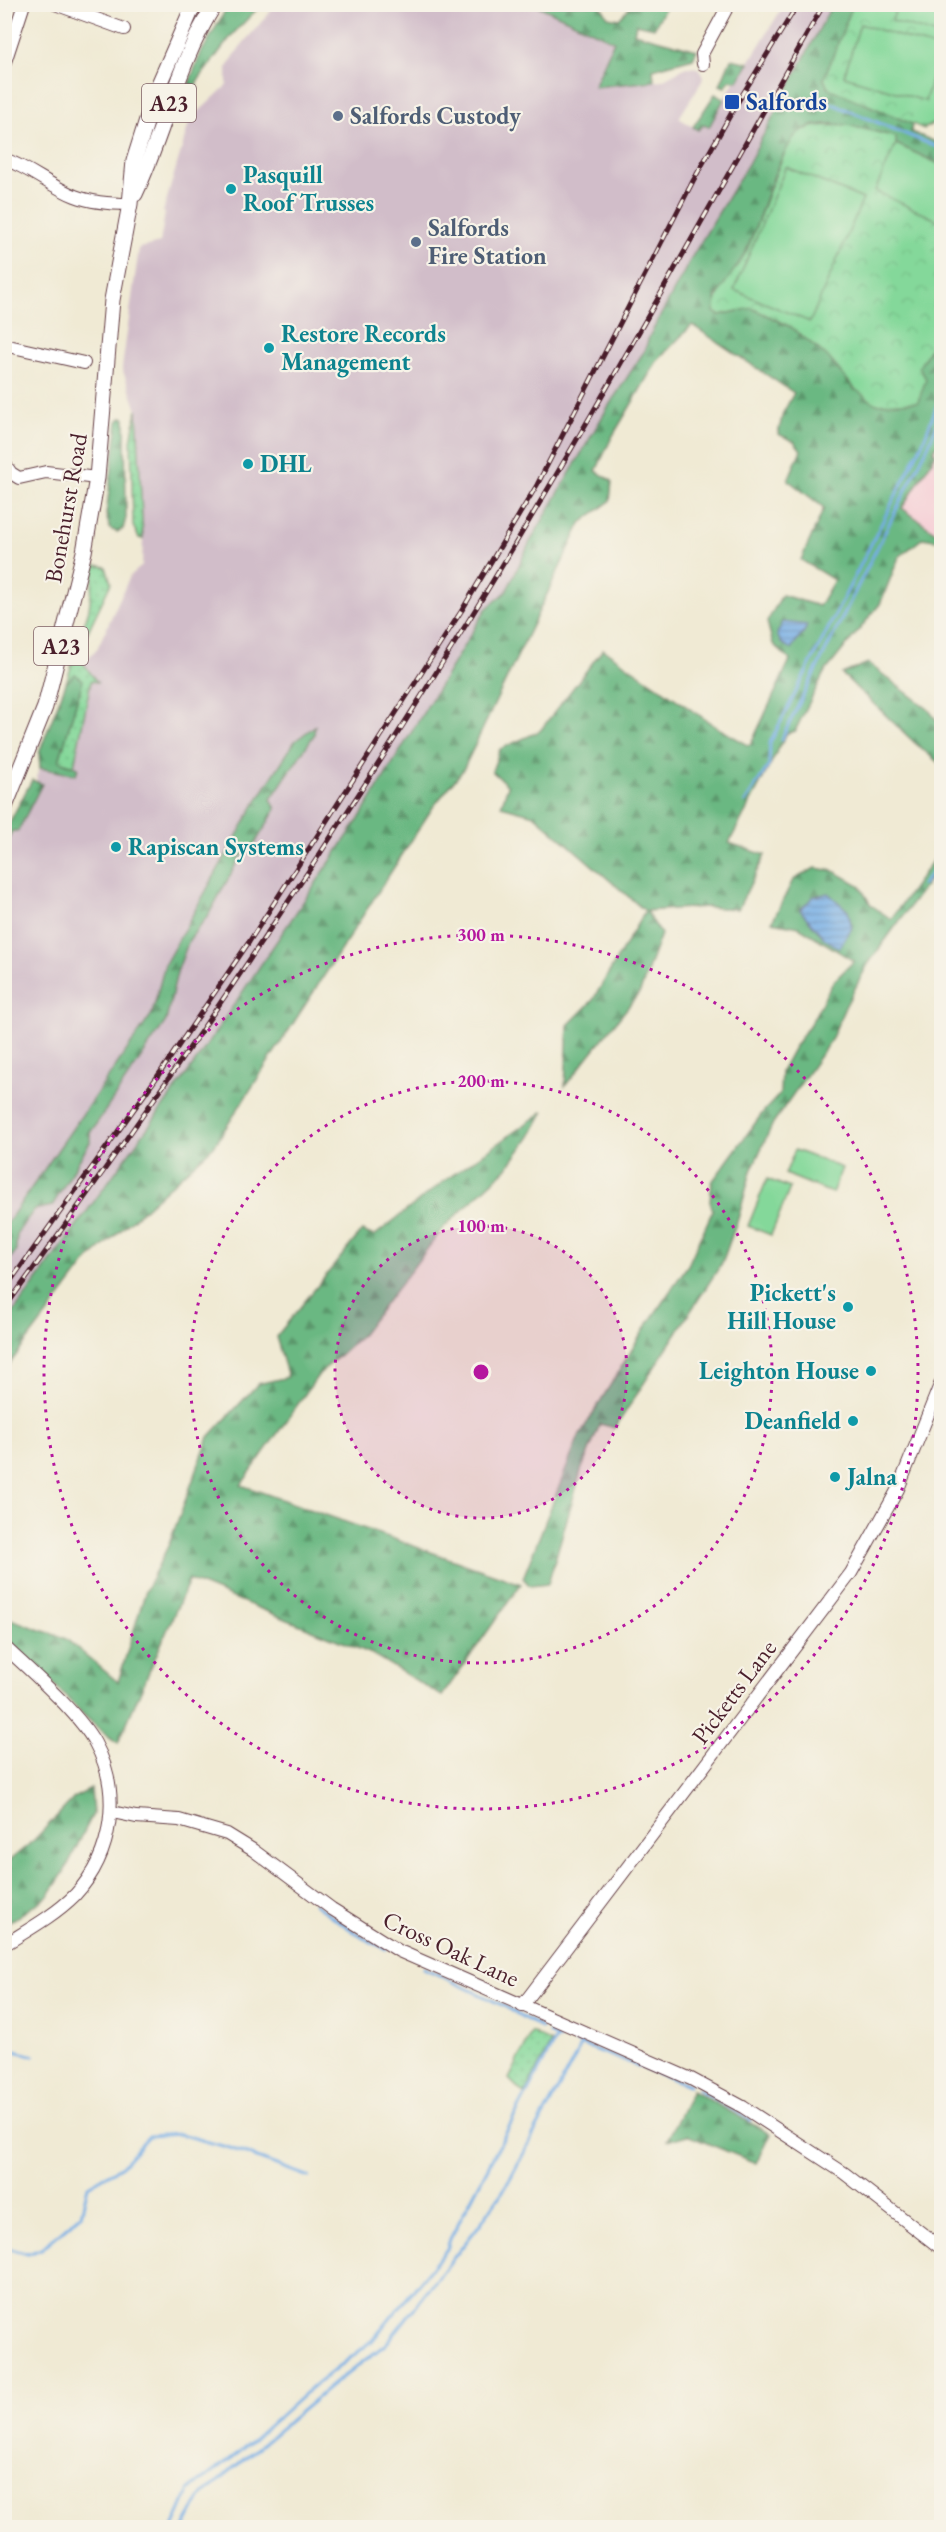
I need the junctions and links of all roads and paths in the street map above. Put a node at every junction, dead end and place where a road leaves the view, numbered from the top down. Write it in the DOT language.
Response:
graph roads {
  1 [pos="24,4"];
  2 [pos="55,4"];
  3 [pos="194,4"];
  4 [pos="215,4"];
  5 [pos="729,4"];
  6 [pos="124,29"];
  7 [pos="703,64"];
  8 [pos="4,65"];
  9 [pos="4,159"];
  10 [pos="130,204"];
  11 [pos="4,345"];
  12 [pos="84,363"];
  13 [pos="4,463"];
  14 [pos="97,478"];
  15 [pos="4,809"];
  16 [pos="942,1380"];
  17 [pos="4,1646"];
  18 [pos="112,1812"];
  19 [pos="4,1945"];
  20 [pos="522,2006"];
  21 [pos="942,2249"];
  1 -- 8 [label="street"];
  2 -- 6 [label="street"];
  3 -- 10 [label="main road, Bonehurst Road / A23"];
  4 -- 10 [label="main road, Bonehurst Road / A23"];
  5 -- 7 [label="street"];
  9 -- 10 [label="street"];
  10 -- 14 [label="main road, Bonehurst Road / A23"];
  11 -- 12 [label="street"];
  13 -- 14 [label="street"];
  14 -- 15 [label="main road, Bonehurst Road / A23"];
  16 -- 20 [label="street, Picketts Lane"];
  17 -- 18 [label="street"];
  18 -- 19 [label="street"];
  18 -- 20 [label="street, Cross Oak Lane"];
  20 -- 21 [label="street, Cross Oak Lane"];
}
